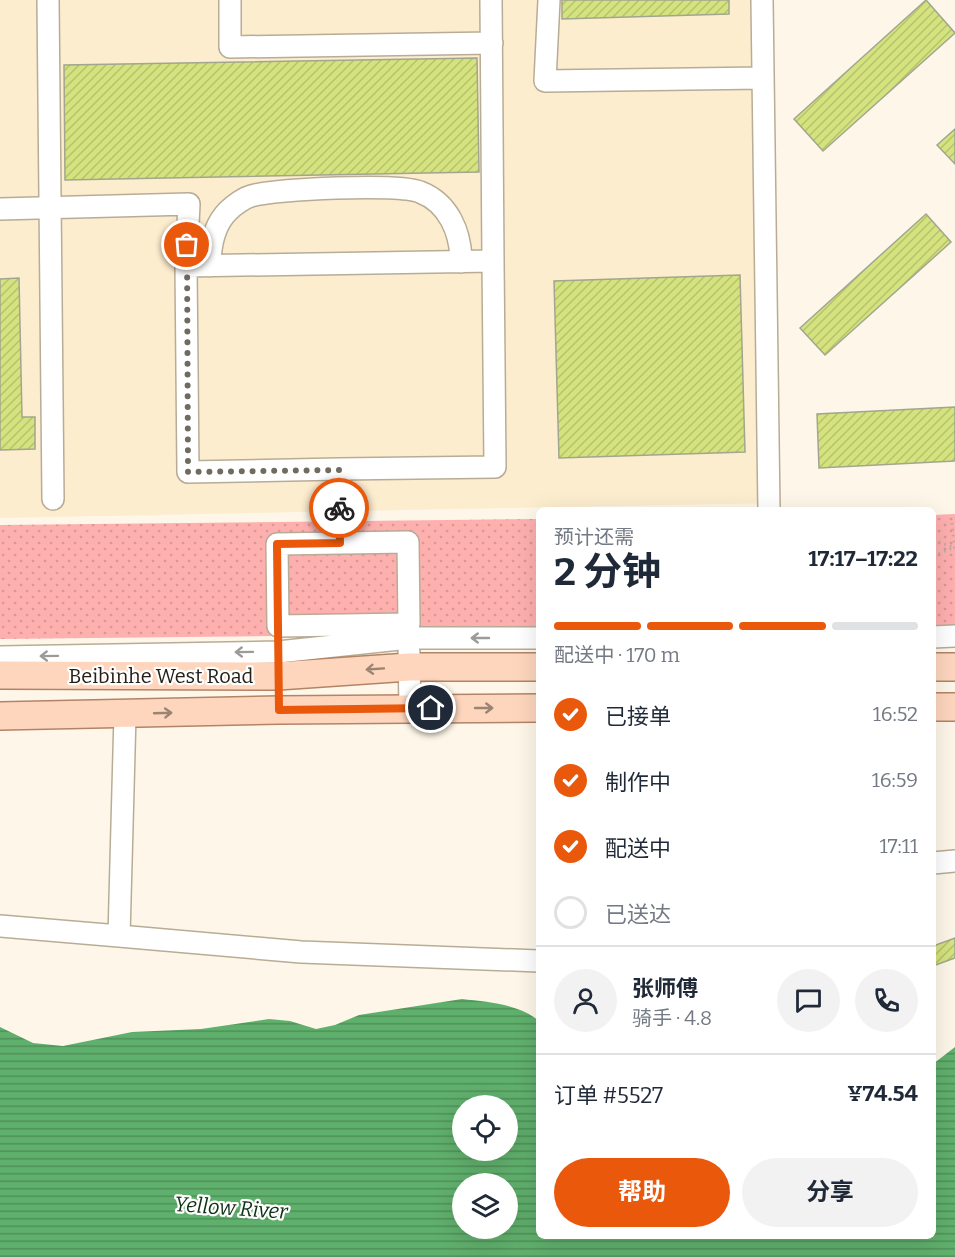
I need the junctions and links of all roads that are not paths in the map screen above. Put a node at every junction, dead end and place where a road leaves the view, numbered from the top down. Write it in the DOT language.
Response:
graph roads {
  1 [pos="48,0"];
  2 [pos="230,0"];
  3 [pos="491,0"];
  4 [pos="549,0"];
  5 [pos="762,0"];
  6 [pos="492,43"];
  7 [pos="762,78"];
  8 [pos="50,207"];
  9 [pos="0,209"];
  10 [pos="492,261"];
  11 [pos="461,262"];
  12 [pos="186,266"];
  13 [pos="210,266"];
  14 [pos="339,470"];
  15 [pos="53,499"];
  16 [pos="770,507"];
  17 [pos="340,543"];
  18 [pos="278,626"];
  19 [pos="409,631"];
  20 [pos="955,636"];
  21 [pos="936,637"];
  22 [pos="536,638"];
  23 [pos="0,657"];
  24 [pos="278,664"];
  25 [pos="410,667"];
  26 [pos="936,667"];
  27 [pos="955,667"];
  28 [pos="536,668"];
  29 [pos="0,675"];
  30 [pos="936,707"];
  31 [pos="955,707"];
  32 [pos="410,708"];
  33 [pos="536,708"];
  34 [pos="279,710"];
  35 [pos="125,715"];
  36 [pos="0,716"];
  37 [pos="955,861"];
  38 [pos="936,863"];
  39 [pos="0,926"];
  40 [pos="119,936"];
  41 [pos="536,961"];
  1 -- 8 [label="street"];
  2 -- 6 [label="street"];
  3 -- 6 [label="street"];
  4 -- 7 [label="street"];
  5 -- 7 [label="street"];
  6 -- 10 [label="street"];
  7 -- 16 [label="street"];
  8 -- 9 [label="street"];
  8 -- 12 [label="street"];
  8 -- 15 [label="street"];
  10 -- 11 [label="street"];
  10 -- 14 [label="street"];
  11 -- 13 [label="street"];
  11 -- 13 [label="street"];
  12 -- 13 [label="street"];
  12 -- 14 [label="street"];
  14 -- 17 [label="street"];
  17 -- 18 [label="street"];
  17 -- 19 [label="street"];
  18 -- 19 [label="street"];
  18 -- 24 [label="street"];
  22 -- 19 [label="street, one-way"];
  19 -- 24 [label="street"];
  19 -- 25 [label="street"];
  20 -- 21 [label="street"];
  24 -- 23 [label="street, one-way"];
  25 -- 24 [label="main road, Beibinhe West Road, one-way"];
  24 -- 29 [label="main road, Beibinhe West Road"];
  24 -- 34 [label="street"];
  25 -- 28 [label="main road, Beibinhe West Road"];
  25 -- 32 [label="street"];
  26 -- 27 [label="main road"];
  30 -- 31 [label="main road"];
  32 -- 33 [label="main road, Beibinhe West Road, one-way"];
  32 -- 34 [label="main road, Beibinhe West Road"];
  35 -- 34 [label="main road, Beibinhe West Road, one-way"];
  35 -- 36 [label="main road, Beibinhe West Road"];
  35 -- 40 [label="street"];
  37 -- 38 [label="street"];
  39 -- 40 [label="street"];
  40 -- 41 [label="street"];
}
